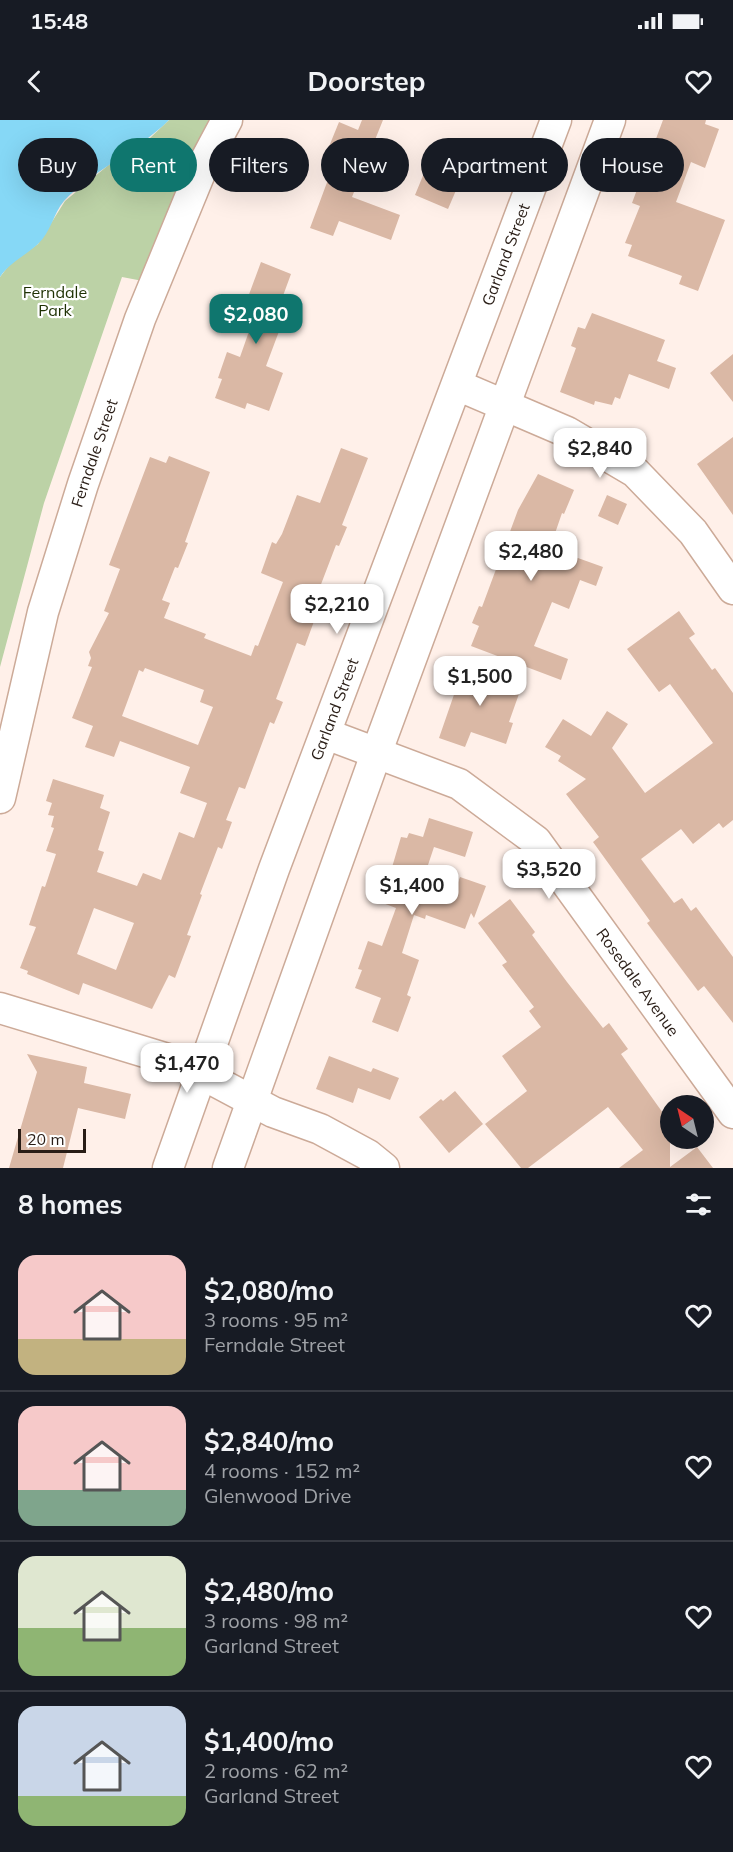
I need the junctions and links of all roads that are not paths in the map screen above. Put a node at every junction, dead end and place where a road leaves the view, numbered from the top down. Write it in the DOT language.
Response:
graph roads {
  1 [pos="227,120"];
  2 [pos="556,120"];
  3 [pos="610,120"];
  4 [pos="457,385"];
  5 [pos="505,407"];
  6 [pos="733,589"];
  7 [pos="326,734"];
  8 [pos="376,754"];
  9 [pos="0,798"];
  10 [pos="0,1008"];
  11 [pos="201,1075"];
  12 [pos="251,1101"];
  13 [pos="733,1113"];
  14 [pos="168,1168"];
  15 [pos="228,1168"];
  16 [pos="384,1168"];
  1 -- 9 [label="street, Ferndale Street"];
  2 -- 4 [label="street, Garland Street"];
  3 -- 5 [label="street"];
  4 -- 5 [label="street"];
  4 -- 7 [label="street, Garland Street"];
  5 -- 6 [label="street"];
  5 -- 8 [label="street"];
  7 -- 8 [label="street, Rosedale Avenue"];
  7 -- 11 [label="street, Garland Street"];
  8 -- 12 [label="street"];
  8 -- 13 [label="street, Rosedale Avenue"];
  10 -- 11 [label="street"];
  11 -- 12 [label="street"];
  11 -- 14 [label="street, Garland Street"];
  12 -- 15 [label="street"];
  12 -- 16 [label="street"];
}
